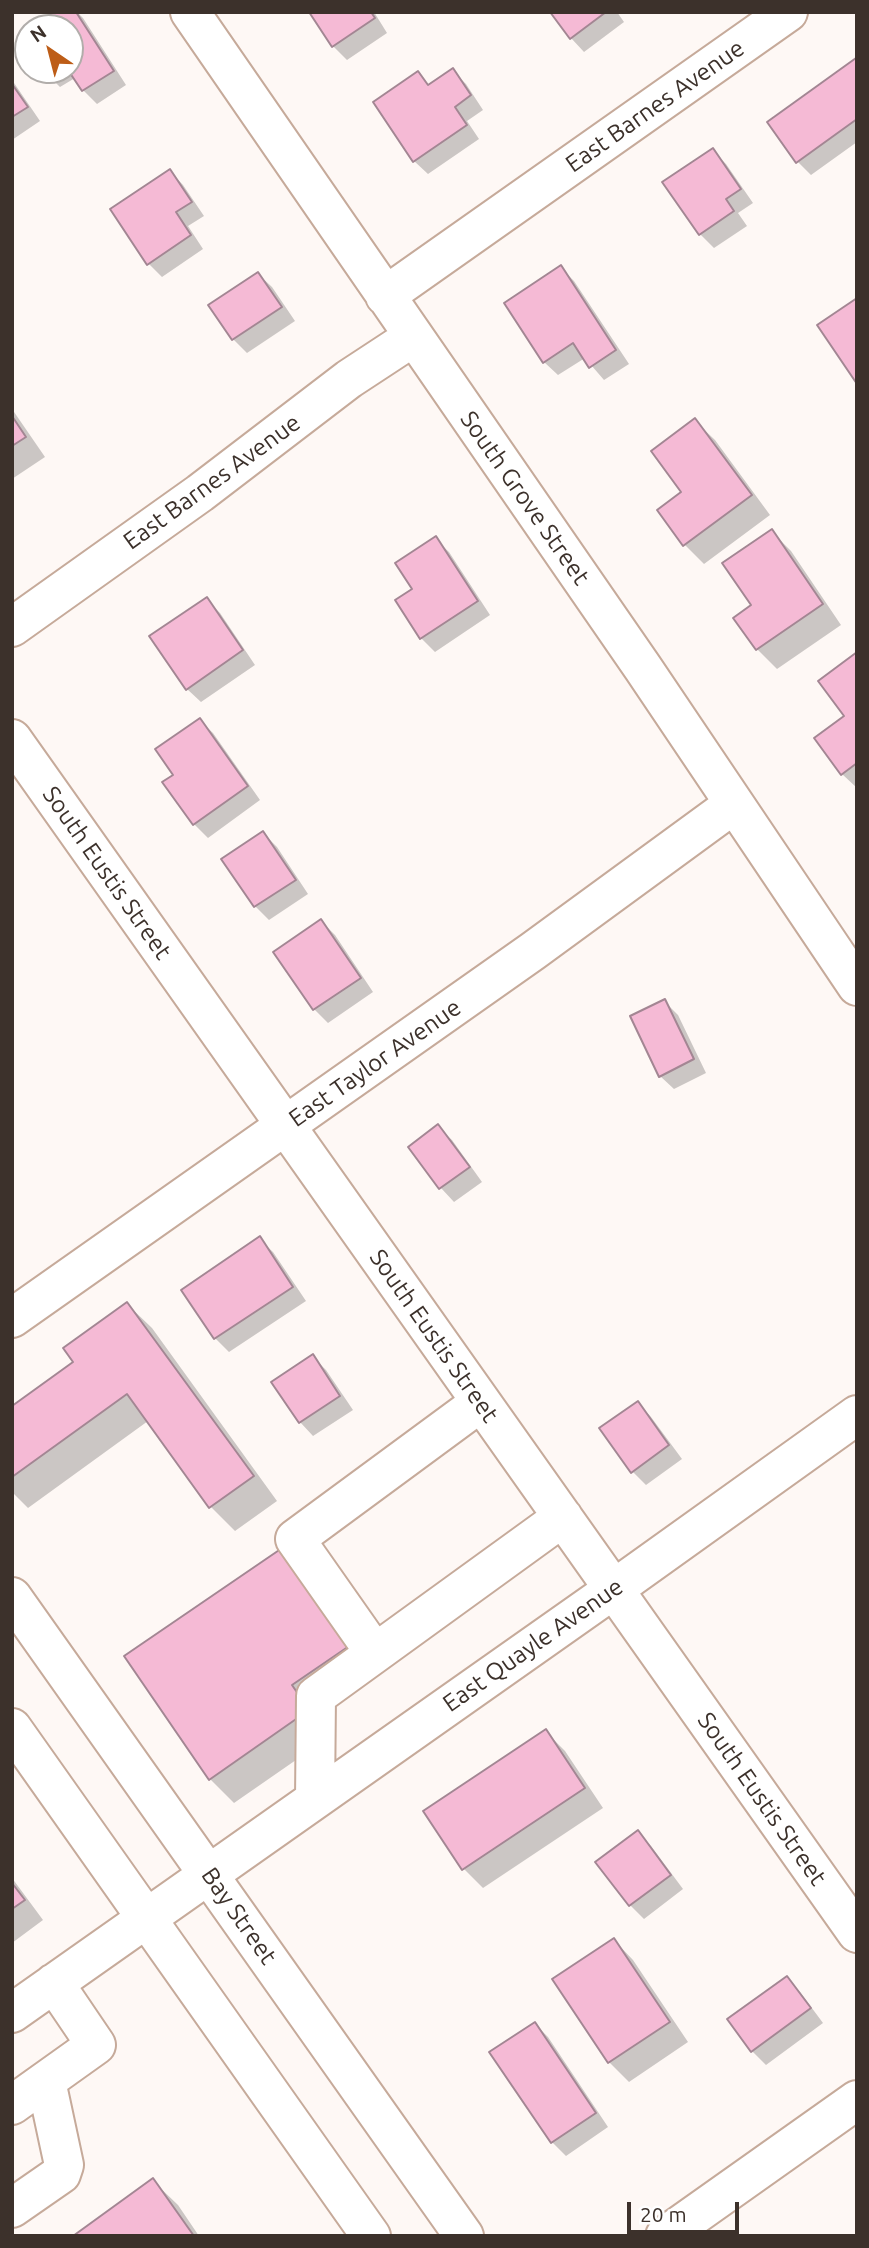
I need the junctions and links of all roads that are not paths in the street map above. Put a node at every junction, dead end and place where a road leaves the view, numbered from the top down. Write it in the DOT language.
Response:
graph roads {
  1 [pos="190,12"];
  2 [pos="788,12"];
  3 [pos="385,296"];
  4 [pos="413,337"];
  5 [pos="12,627"];
  6 [pos="12,739"];
  7 [pos="734,804"];
  8 [pos="857,986"];
  9 [pos="285,1127"];
  10 [pos="12,1318"];
  11 [pos="481,1402"];
  12 [pos="857,1415"];
  13 [pos="563,1517"];
  14 [pos="614,1589"];
  15 [pos="12,1597"];
  16 [pos="375,1653"];
  17 [pos="12,1728"];
  18 [pos="315,1799"];
  19 [pos="209,1875"];
  20 [pos="147,1918"];
  21 [pos="857,1933"];
  22 [pos="54,1983"];
  23 [pos="12,2013"];
  24 [pos="46,2081"];
  25 [pos="857,2100"];
  26 [pos="12,2105"];
  27 [pos="12,2208"];
  28 [pos="371,2236"];
  29 [pos="464,2236"];
  30 [pos="665,2236"];
  1 -- 3 [label="street, South Grove Street"];
  2 -- 3 [label="street, East Barnes Avenue"];
  3 -- 4 [label="street, South Grove Street"];
  4 -- 5 [label="street, East Barnes Avenue"];
  4 -- 7 [label="street, South Grove Street"];
  6 -- 9 [label="street, South Eustis Street"];
  7 -- 8 [label="street, South Grove Street"];
  7 -- 9 [label="street, East Taylor Avenue"];
  9 -- 10 [label="street, East Taylor Avenue"];
  9 -- 11 [label="street, South Eustis Street"];
  11 -- 13 [label="street, South Eustis Street"];
  11 -- 16 [label="street"];
  12 -- 14 [label="street, East Quayle Avenue"];
  13 -- 14 [label="street, South Eustis Street"];
  13 -- 16 [label="street"];
  14 -- 18 [label="street, East Quayle Avenue"];
  14 -- 21 [label="street, South Eustis Street"];
  15 -- 19 [label="street, Bay Street"];
  16 -- 18 [label="street"];
  17 -- 20 [label="street"];
  18 -- 19 [label="street, East Quayle Avenue"];
  19 -- 20 [label="street, East Quayle Avenue"];
  19 -- 29 [label="street, Bay Street"];
  20 -- 22 [label="street, East Quayle Avenue"];
  20 -- 28 [label="street"];
  22 -- 23 [label="street, East Quayle Avenue"];
  22 -- 24 [label="street"];
  24 -- 26 [label="street"];
  24 -- 27 [label="street"];
  25 -- 30 [label="street"];
}
